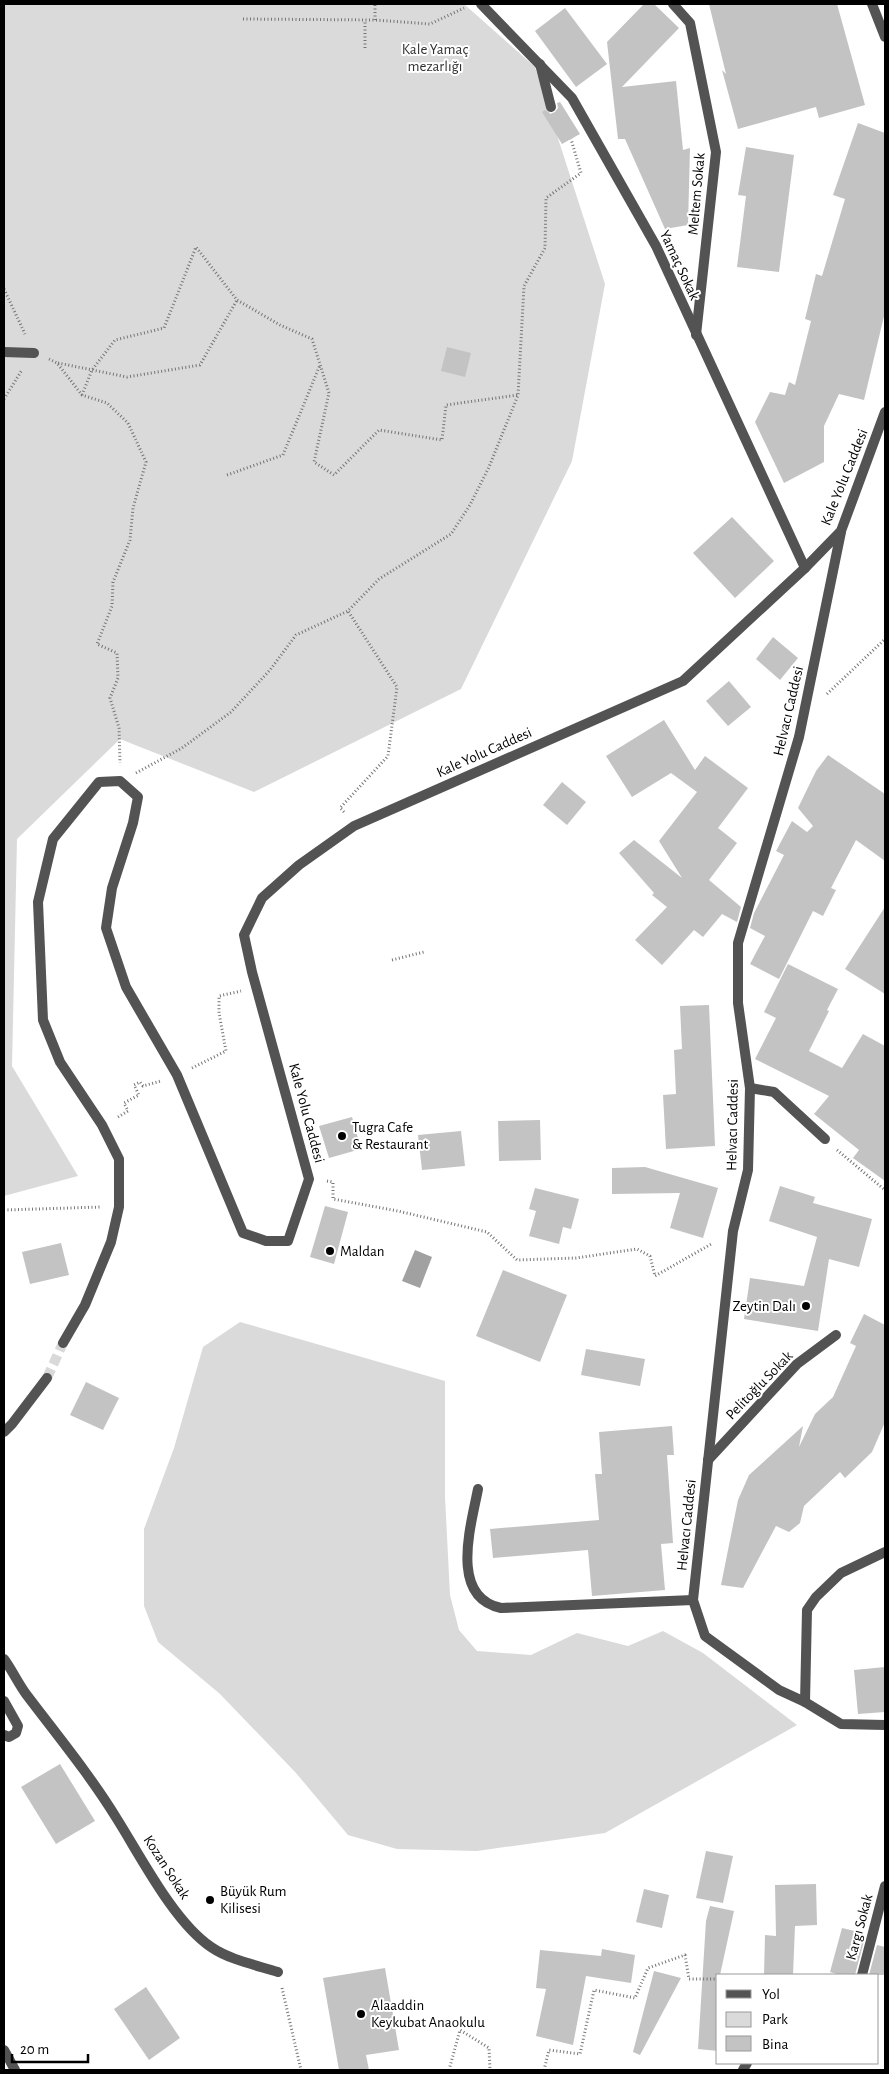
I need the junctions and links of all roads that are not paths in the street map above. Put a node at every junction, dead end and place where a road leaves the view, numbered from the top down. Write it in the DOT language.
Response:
graph roads {
  1 [pos="481,4"];
  2 [pos="673,4"];
  3 [pos="872,4"];
  4 [pos="885,37"];
  5 [pos="540,63"];
  6 [pos="551,107"];
  7 [pos="696,336"];
  8 [pos="4,352"];
  9 [pos="34,353"];
  10 [pos="885,412"];
  11 [pos="841,531"];
  12 [pos="805,568"];
  13 [pos="750,1088"];
  14 [pos="825,1139"];
  15 [pos="836,1335"];
  16 [pos="63,1342"];
  17 [pos="47,1378"];
  18 [pos="4,1432"];
  19 [pos="708,1460"];
  20 [pos="478,1489"];
  21 [pos="885,1552"];
  22 [pos="693,1600"];
  23 [pos="4,1659"];
  24 [pos="4,1701"];
  25 [pos="805,1702"];
  26 [pos="885,1725"];
  27 [pos="4,1734"];
  28 [pos="885,1886"];
  29 [pos="278,1972"];
  30 [pos="862,1974"];
  31 [pos="4,2050"];
  32 [pos="15,2070"];
  1 -- 5 [label="street, Yamaç Sokak"];
  2 -- 7 [label="street, Meltem Sokak"];
  3 -- 4 [label="street"];
  5 -- 6 [label="street"];
  5 -- 7 [label="street, Yamaç Sokak"];
  7 -- 12 [label="street, Yamaç Sokak"];
  8 -- 9 [label="street"];
  10 -- 11 [label="street, Kale Yolu Caddesi"];
  11 -- 12 [label="street, Kale Yolu Caddesi"];
  11 -- 13 [label="street, Helvacı Caddesi"];
  12 -- 16 [label="street, Kale Yolu Caddesi"];
  13 -- 14 [label="street"];
  13 -- 19 [label="street, Helvacı Caddesi"];
  15 -- 19 [label="street, Pelitoğlu Sokak"];
  17 -- 18 [label="street"];
  19 -- 22 [label="street, Helvacı Caddesi"];
  20 -- 22 [label="street"];
  21 -- 25 [label="street"];
  22 -- 25 [label="street, Helvacı Caddesi"];
  23 -- 29 [label="street, Kozan Sokak"];
  24 -- 27 [label="street"];
  25 -- 26 [label="street, Helvacı Caddesi"];
  28 -- 30 [label="street, Kargı Sokak"];
  31 -- 32 [label="street"];
}
